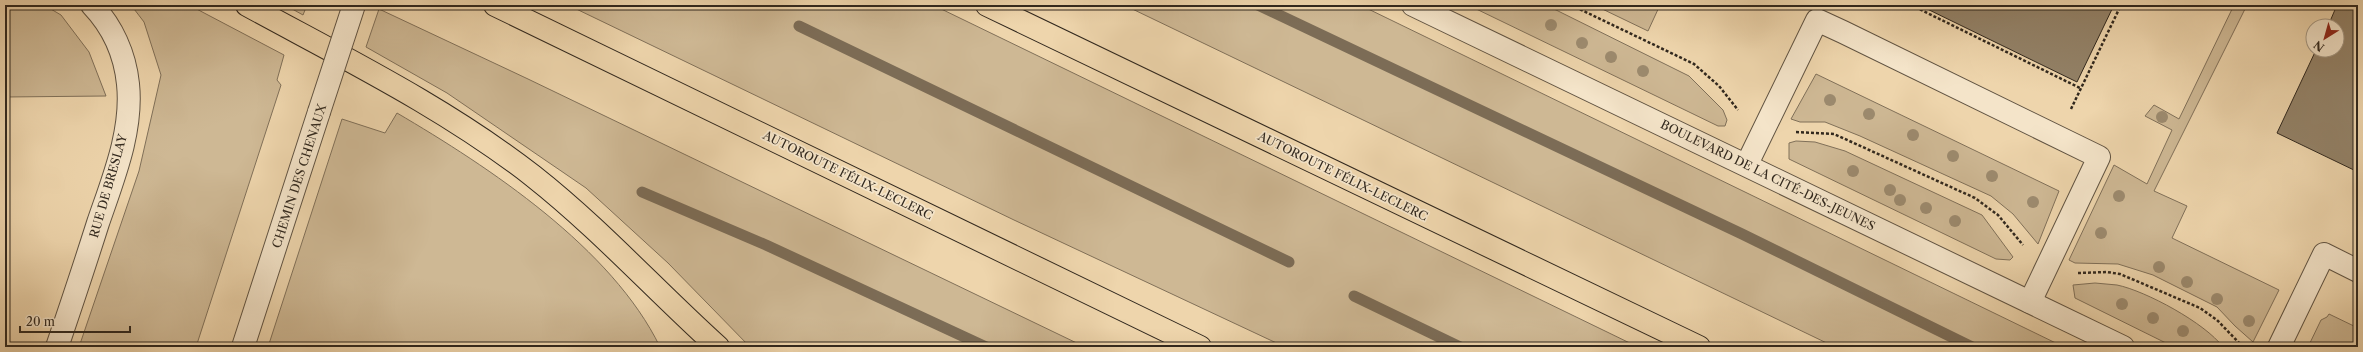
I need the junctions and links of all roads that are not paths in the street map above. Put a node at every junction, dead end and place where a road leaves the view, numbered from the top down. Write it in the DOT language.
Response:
graph roads {
  1 [pos="92,5"];
  2 [pos="247,5"];
  3 [pos="354,5"];
  4 [pos="495,5"];
  5 [pos="987,5"];
  6 [pos="1412,5"];
  7 [pos="1747,164"];
  8 [pos="2358,271"];
  9 [pos="2030,302"];
  10 [pos="694,326"];
  11 [pos="57,347"];
  12 [pos="243,347"];
  13 [pos="699,347"];
  14 [pos="718,347"];
  15 [pos="1200,347"];
  16 [pos="1699,347"];
  17 [pos="2123,347"];
  18 [pos="2279,347"];
  1 -- 11 [label="street, RUE DE BRESLAY"];
  2 -- 10 [label="highway"];
  3 -- 12 [label="street, CHEMIN DES CHENAUX, bridge"];
  4 -- 15 [label="highway, AUTOROUTE FÉLIX-LECLERC"];
  5 -- 16 [label="highway, AUTOROUTE FÉLIX-LECLERC"];
  6 -- 7 [label="street, BOULEVARD DE LA CITÉ-DES-JEUNES"];
  7 -- 9 [label="street, BOULEVARD DE LA CITÉ-DES-JEUNES"];
  7 -- 9 [label="street"];
  8 -- 18 [label="street"];
  9 -- 17 [label="street, BOULEVARD DE LA CITÉ-DES-JEUNES"];
  10 -- 13 [label="highway"];
  10 -- 14 [label="highway"];
}
